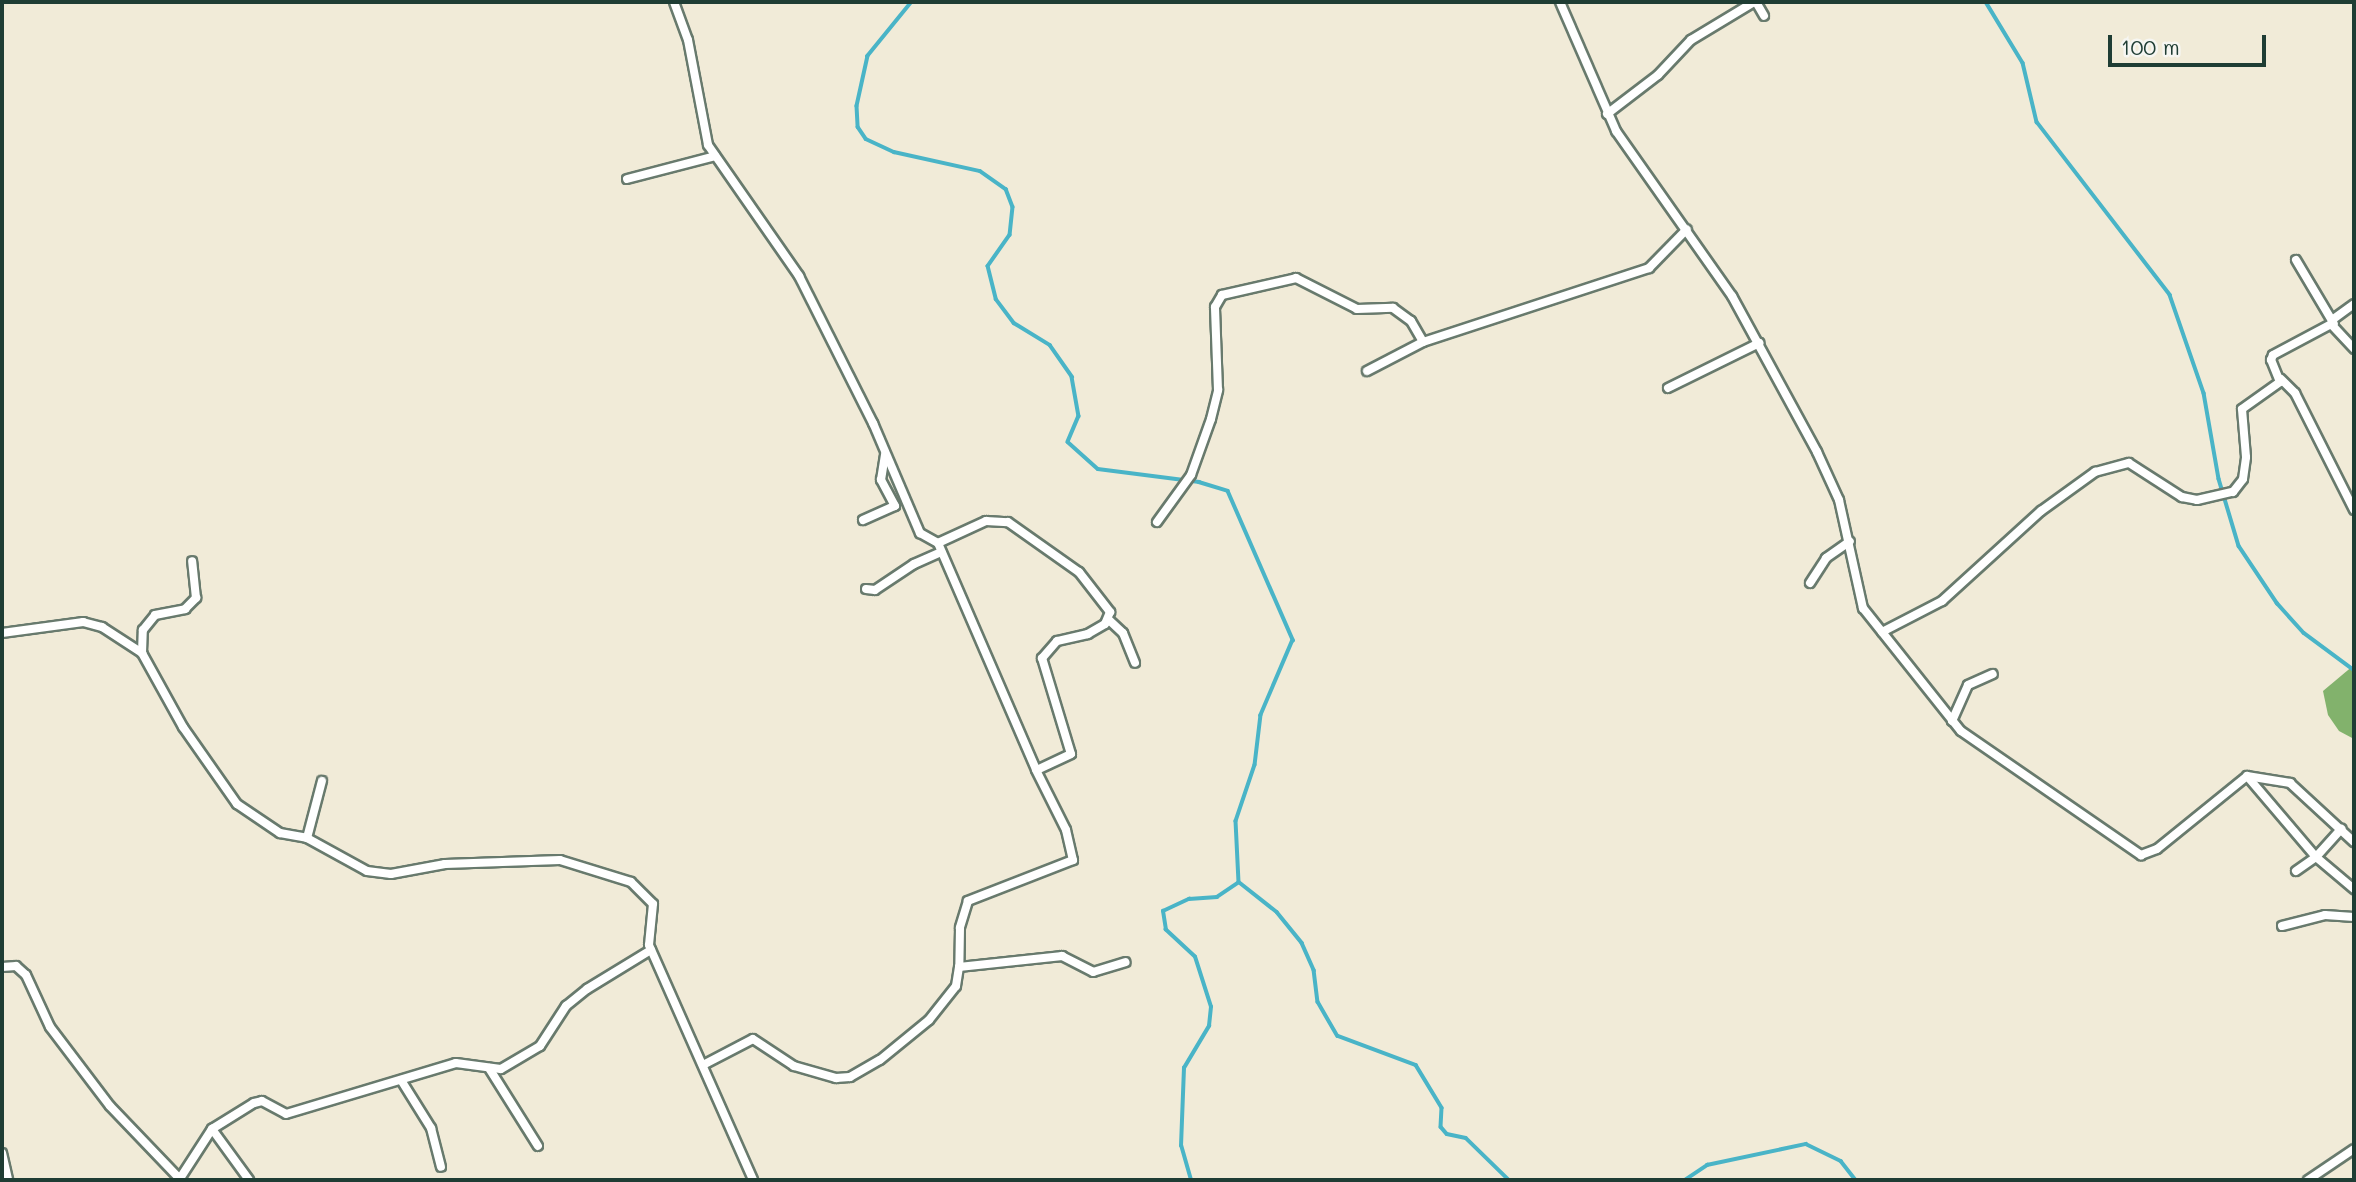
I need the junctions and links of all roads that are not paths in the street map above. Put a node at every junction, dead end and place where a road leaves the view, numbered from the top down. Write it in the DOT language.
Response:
graph roads {
  1 [pos="674,2"];
  2 [pos="1560,2"];
  3 [pos="1755,2"];
  4 [pos="1764,16"];
  5 [pos="1607,114"];
  6 [pos="715,156"];
  7 [pos="626,179"];
  8 [pos="1687,229"];
  9 [pos="2296,260"];
  10 [pos="2354,303"];
  11 [pos="2333,322"];
  12 [pos="1423,342"];
  13 [pos="1759,343"];
  14 [pos="2354,349"];
  15 [pos="1367,371"];
  16 [pos="2281,379"];
  17 [pos="1668,388"];
  18 [pos="885,451"];
  19 [pos="2354,510"];
  20 [pos="863,520"];
  21 [pos="1157,522"];
  22 [pos="1850,541"];
  23 [pos="940,548"];
  24 [pos="192,561"];
  25 [pos="1810,583"];
  26 [pos="866,589"];
  27 [pos="1110,620"];
  28 [pos="1882,632"];
  29 [pos="2,633"];
  30 [pos="142,653"];
  31 [pos="1135,663"];
  32 [pos="1993,674"];
  33 [pos="1951,721"];
  34 [pos="1037,770"];
  35 [pos="2246,776"];
  36 [pos="322,781"];
  37 [pos="2341,829"];
  38 [pos="307,838"];
  39 [pos="2354,842"];
  40 [pos="2316,857"];
  41 [pos="2296,871"];
  42 [pos="2354,889"];
  43 [pos="2354,918"];
  44 [pos="2282,926"];
  45 [pos="651,950"];
  46 [pos="1126,962"];
  47 [pos="2,967"];
  48 [pos="959,967"];
  49 [pos="703,1065"];
  50 [pos="489,1068"];
  51 [pos="401,1080"];
  52 [pos="212,1129"];
  53 [pos="538,1146"];
  54 [pos="2354,1149"];
  55 [pos="2,1153"];
  56 [pos="441,1167"];
  57 [pos="180,1179"];
  58 [pos="8,1180"];
  59 [pos="249,1180"];
  60 [pos="753,1180"];
  61 [pos="2308,1180"];
  1 -- 6 [label="street"];
  2 -- 5 [label="street"];
  3 -- 4 [label="street"];
  3 -- 5 [label="street"];
  5 -- 8 [label="street"];
  6 -- 7 [label="street"];
  6 -- 18 [label="street"];
  8 -- 12 [label="street"];
  8 -- 13 [label="street"];
  9 -- 11 [label="street"];
  10 -- 11 [label="street"];
  11 -- 14 [label="street"];
  11 -- 16 [label="street"];
  12 -- 15 [label="street"];
  12 -- 21 [label="street"];
  13 -- 17 [label="street"];
  13 -- 22 [label="street"];
  16 -- 19 [label="street"];
  16 -- 28 [label="street"];
  18 -- 20 [label="street"];
  18 -- 23 [label="street"];
  22 -- 25 [label="street"];
  22 -- 28 [label="street"];
  23 -- 26 [label="street"];
  23 -- 27 [label="street"];
  23 -- 34 [label="street"];
  24 -- 30 [label="street"];
  27 -- 31 [label="street"];
  27 -- 34 [label="street"];
  28 -- 33 [label="street"];
  29 -- 30 [label="street"];
  30 -- 38 [label="street"];
  32 -- 33 [label="street"];
  33 -- 35 [label="street"];
  34 -- 48 [label="street"];
  35 -- 37 [label="street"];
  35 -- 40 [label="street"];
  36 -- 38 [label="street"];
  37 -- 39 [label="street"];
  37 -- 40 [label="street"];
  38 -- 45 [label="street"];
  40 -- 41 [label="street"];
  40 -- 42 [label="street"];
  43 -- 44 [label="street"];
  45 -- 49 [label="street"];
  45 -- 50 [label="street"];
  46 -- 48 [label="street"];
  47 -- 57 [label="street"];
  48 -- 49 [label="street"];
  49 -- 60 [label="street"];
  50 -- 51 [label="street"];
  50 -- 53 [label="street"];
  51 -- 52 [label="street"];
  51 -- 56 [label="street"];
  52 -- 57 [label="street"];
  52 -- 59 [label="street"];
  54 -- 61 [label="street"];
  55 -- 58 [label="street"];
}
